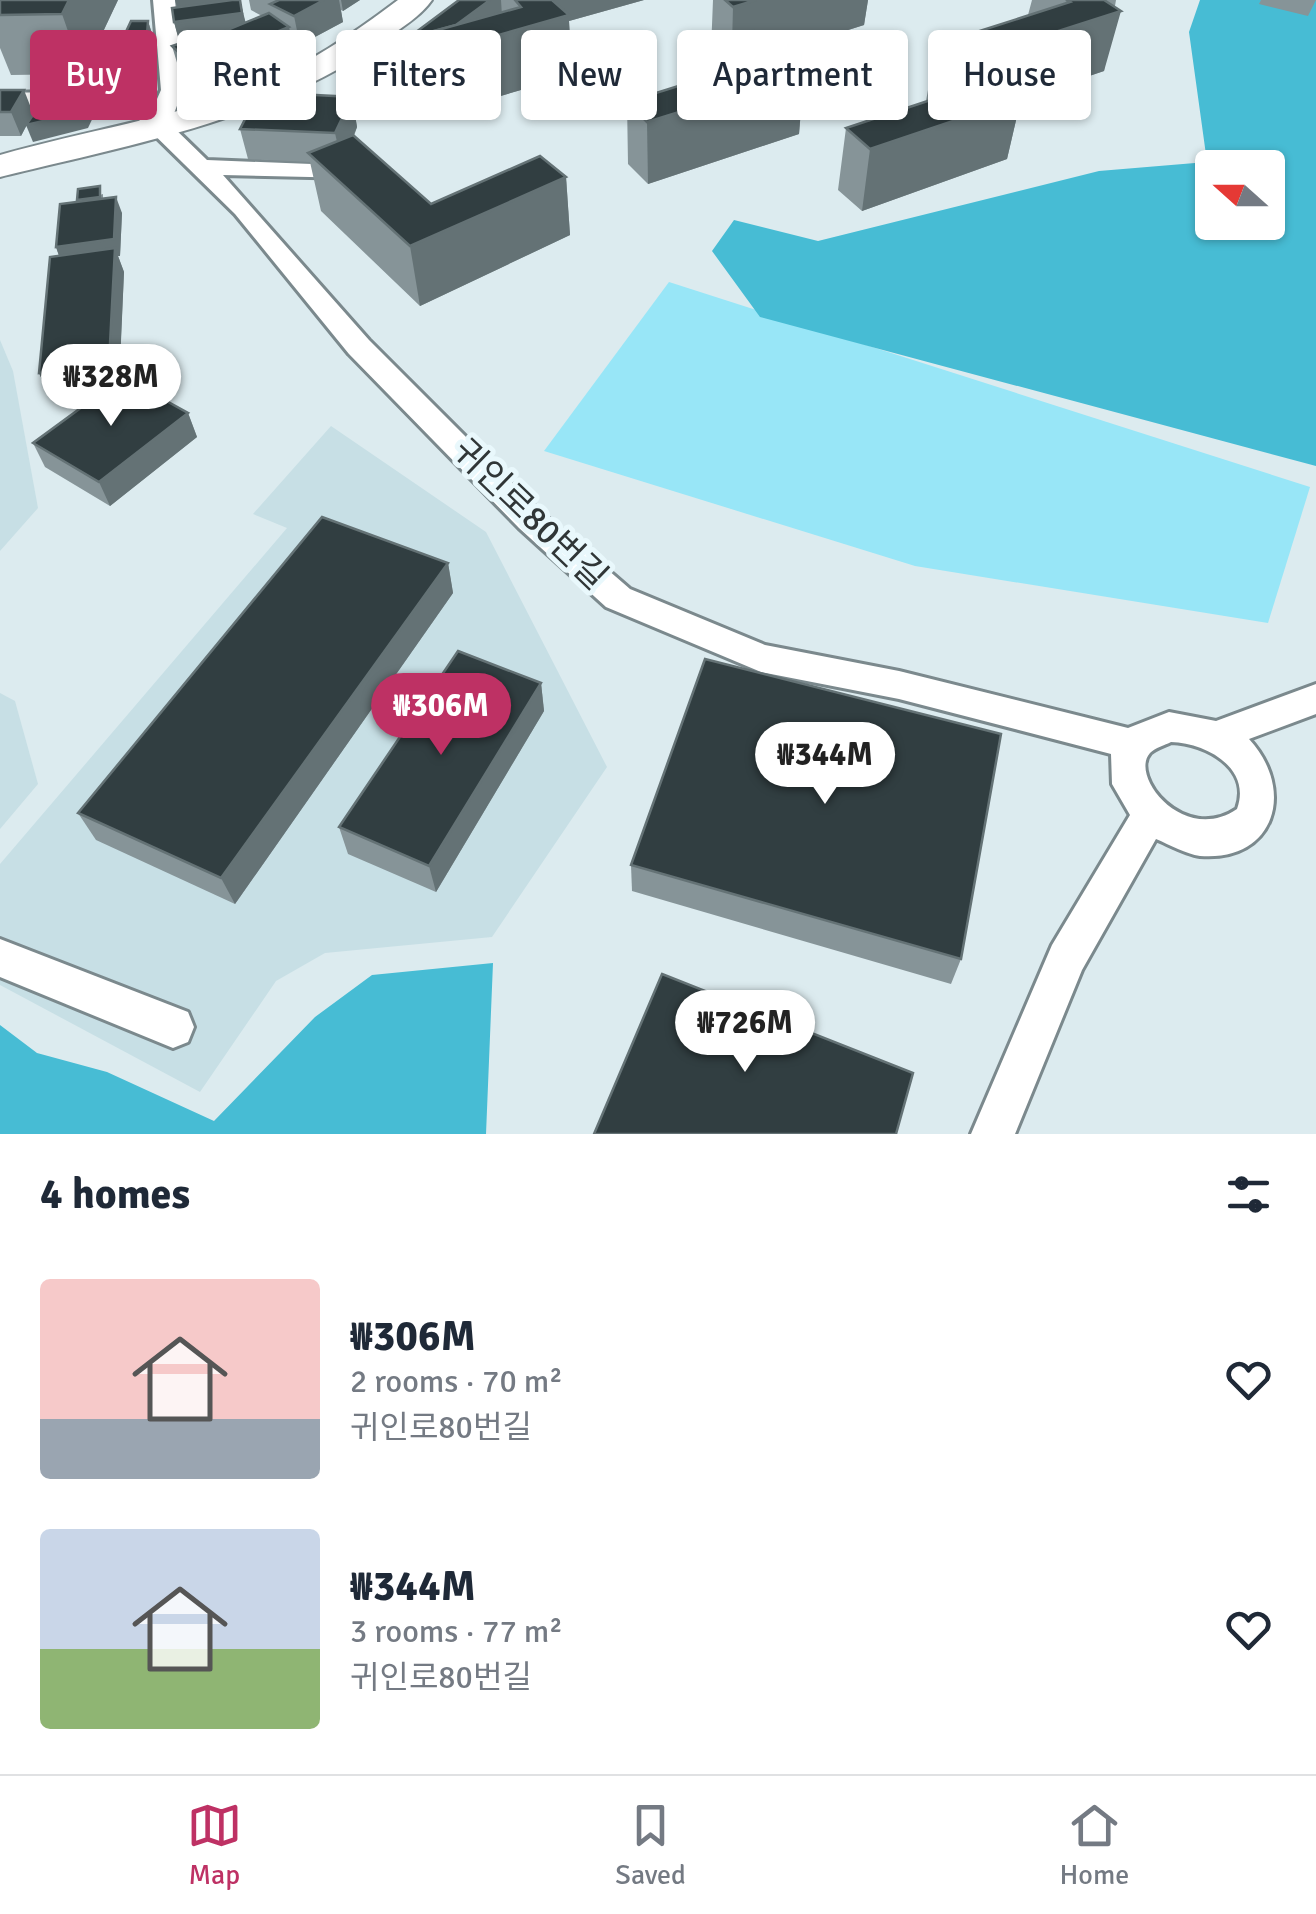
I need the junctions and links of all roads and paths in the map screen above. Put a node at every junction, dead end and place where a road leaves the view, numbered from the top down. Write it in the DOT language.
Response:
graph roads {
  1 [pos="164,0"];
  2 [pos="417,0"];
  3 [pos="0,100"];
  4 [pos="159,124"];
  5 [pos="0,166"];
  6 [pos="204,167"];
  7 [pos="379,171"];
  8 [pos="1316,699"];
  9 [pos="1217,736"];
  10 [pos="1134,745"];
  11 [pos="1150,815"];
  12 [pos="0,958"];
  13 [pos="173,1027"];
  14 [pos="993,1134"];
  1 -- 4 [label="street"];
  2 -- 4 [label="street"];
  3 -- 4 [label="street, 귀인로80번길"];
  4 -- 5 [label="street"];
  4 -- 6 [label="street, 귀인로80번길"];
  6 -- 7 [label="street"];
  6 -- 10 [label="street, 귀인로80번길"];
  8 -- 9 [label="street"];
  9 -- 10 [label="street"];
  9 -- 11 [label="street"];
  10 -- 11 [label="street"];
  11 -- 14 [label="street"];
  12 -- 13 [label="street"];
}
